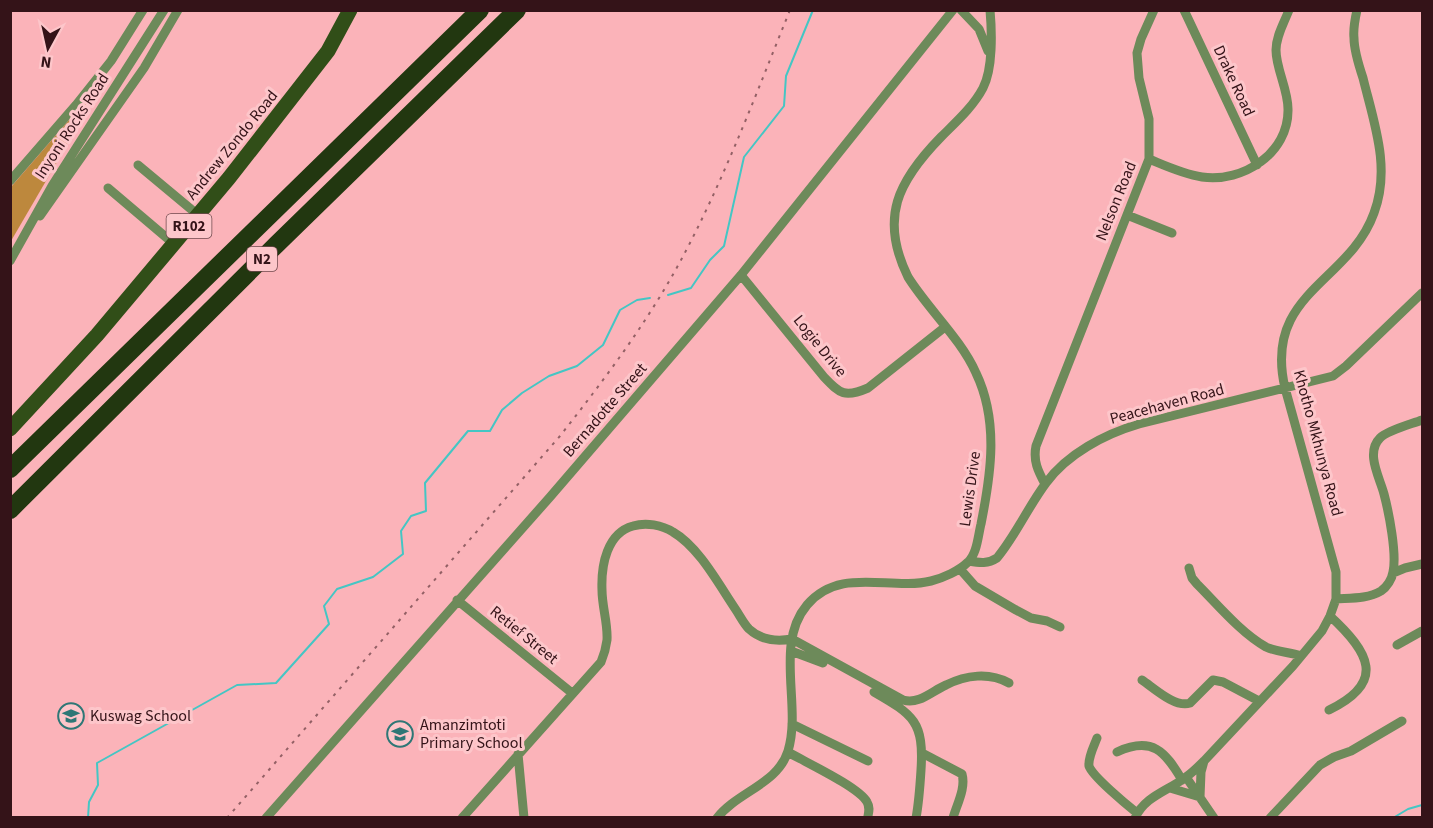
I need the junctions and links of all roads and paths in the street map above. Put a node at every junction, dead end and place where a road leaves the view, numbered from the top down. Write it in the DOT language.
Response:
graph roads {
  1 [pos="143,10"];
  2 [pos="164,10"];
  3 [pos="178,10"];
  4 [pos="351,10"];
  5 [pos="480,10"];
  6 [pos="517,10"];
  7 [pos="953,10"];
  8 [pos="961,10"];
  9 [pos="990,10"];
  10 [pos="1154,10"];
  11 [pos="1184,10"];
  12 [pos="1289,10"];
  13 [pos="1357,10"];
  14 [pos="989,54"];
  15 [pos="1149,159"];
  16 [pos="138,165"];
  17 [pos="1257,165"];
  18 [pos="10,181"];
  19 [pos="108,188"];
  20 [pos="198,215"];
  21 [pos="1127,215"];
  22 [pos="30,226"];
  23 [pos="1172,233"];
  24 [pos="174,244"];
  25 [pos="10,261"];
  26 [pos="741,274"];
  27 [pos="1422,293"];
  28 [pos="945,327"];
  29 [pos="1285,388"];
  30 [pos="1422,420"];
  31 [pos="10,429"];
  32 [pos="10,469"];
  33 [pos="1045,484"];
  34 [pos="10,510"];
  35 [pos="969,561"];
  36 [pos="1422,564"];
  37 [pos="960,568"];
  38 [pos="1189,568"];
  39 [pos="1393,573"];
  40 [pos="1336,598"];
  41 [pos="457,600"];
  42 [pos="1330,616"];
  43 [pos="1060,627"];
  44 [pos="1422,631"];
  45 [pos="792,639"];
  46 [pos="1397,645"];
  47 [pos="791,651"];
  48 [pos="1301,656"];
  49 [pos="1142,680"];
  50 [pos="1009,683"];
  51 [pos="572,693"];
  52 [pos="1259,701"];
  53 [pos="1329,710"];
  54 [pos="1402,721"];
  55 [pos="792,724"];
  56 [pos="1097,738"];
  57 [pos="788,752"];
  58 [pos="1117,752"];
  59 [pos="922,753"];
  60 [pos="518,754"];
  61 [pos="868,761"];
  62 [pos="1204,761"];
  63 [pos="1184,779"];
  64 [pos="1170,788"];
  65 [pos="1200,798"];
  66 [pos="1136,815"];
  67 [pos="868,816"];
  68 [pos="266,818"];
  69 [pos="462,818"];
  70 [pos="524,818"];
  71 [pos="717,818"];
  72 [pos="916,818"];
  73 [pos="953,818"];
  74 [pos="1214,818"];
  75 [pos="1270,818"];
  1 -- 18 [label="street"];
  2 -- 22 [label="street, Inyoni Rocks Road"];
  3 -- 22 [label="street"];
  4 -- 20 [label="main road, Andrew Zondo Road / R102"];
  5 -- 32 [label="highway, N2"];
  6 -- 34 [label="highway, N2"];
  7 -- 26 [label="street, Bernadotte Street"];
  8 -- 14 [label="street"];
  9 -- 14 [label="street, Lewis Drive"];
  10 -- 15 [label="street"];
  11 -- 17 [label="street, Drake Road"];
  12 -- 17 [label="street, Nelson Road"];
  13 -- 29 [label="street, Khotho Mkhunya Road"];
  14 -- 28 [label="street, Lewis Drive"];
  15 -- 17 [label="street, Nelson Road"];
  15 -- 21 [label="street, Nelson Road"];
  16 -- 20 [label="street"];
  19 -- 24 [label="street"];
  20 -- 24 [label="main road, Andrew Zondo Road / R102"];
  21 -- 23 [label="street"];
  21 -- 33 [label="street, Nelson Road"];
  22 -- 25 [label="street, Inyoni Rocks Road"];
  24 -- 31 [label="main road, Andrew Zondo Road / R102"];
  26 -- 28 [label="street, Logie Drive"];
  26 -- 41 [label="street, Bernadotte Street"];
  27 -- 29 [label="street, Peacehaven Road"];
  28 -- 35 [label="street, Lewis Drive"];
  29 -- 33 [label="street, Peacehaven Road"];
  29 -- 40 [label="street, Khotho Mkhunya Road"];
  30 -- 39 [label="street"];
  33 -- 35 [label="street, Peacehaven Road"];
  35 -- 37 [label="street"];
  36 -- 39 [label="street"];
  37 -- 43 [label="street"];
  37 -- 45 [label="street"];
  38 -- 48 [label="street"];
  39 -- 40 [label="street"];
  40 -- 42 [label="street, Khotho Mkhunya Road"];
  41 -- 51 [label="street, Retief Street"];
  41 -- 68 [label="street, Bernadotte Street"];
  42 -- 48 [label="street, Khotho Mkhunya Road"];
  42 -- 53 [label="street"];
  44 -- 46 [label="street"];
  45 -- 47 [label="street"];
  45 -- 50 [label="street"];
  45 -- 51 [label="street"];
  47 -- 55 [label="street"];
  47 -- 59 [label="street"];
  48 -- 52 [label="street, Khotho Mkhunya Road"];
  49 -- 52 [label="street"];
  51 -- 60 [label="street"];
  52 -- 62 [label="street, Khotho Mkhunya Road"];
  54 -- 75 [label="street"];
  55 -- 57 [label="street"];
  55 -- 61 [label="street"];
  56 -- 66 [label="street"];
  57 -- 67 [label="street"];
  57 -- 71 [label="street"];
  58 -- 63 [label="street"];
  59 -- 72 [label="street"];
  59 -- 73 [label="street"];
  60 -- 69 [label="street"];
  60 -- 70 [label="street"];
  62 -- 63 [label="street, Khotho Mkhunya Road"];
  62 -- 65 [label="street"];
  63 -- 64 [label="street, Khotho Mkhunya Road"];
  63 -- 65 [label="street"];
  64 -- 65 [label="street"];
  64 -- 66 [label="street, Khotho Mkhunya Road"];
  65 -- 74 [label="street"];
}
